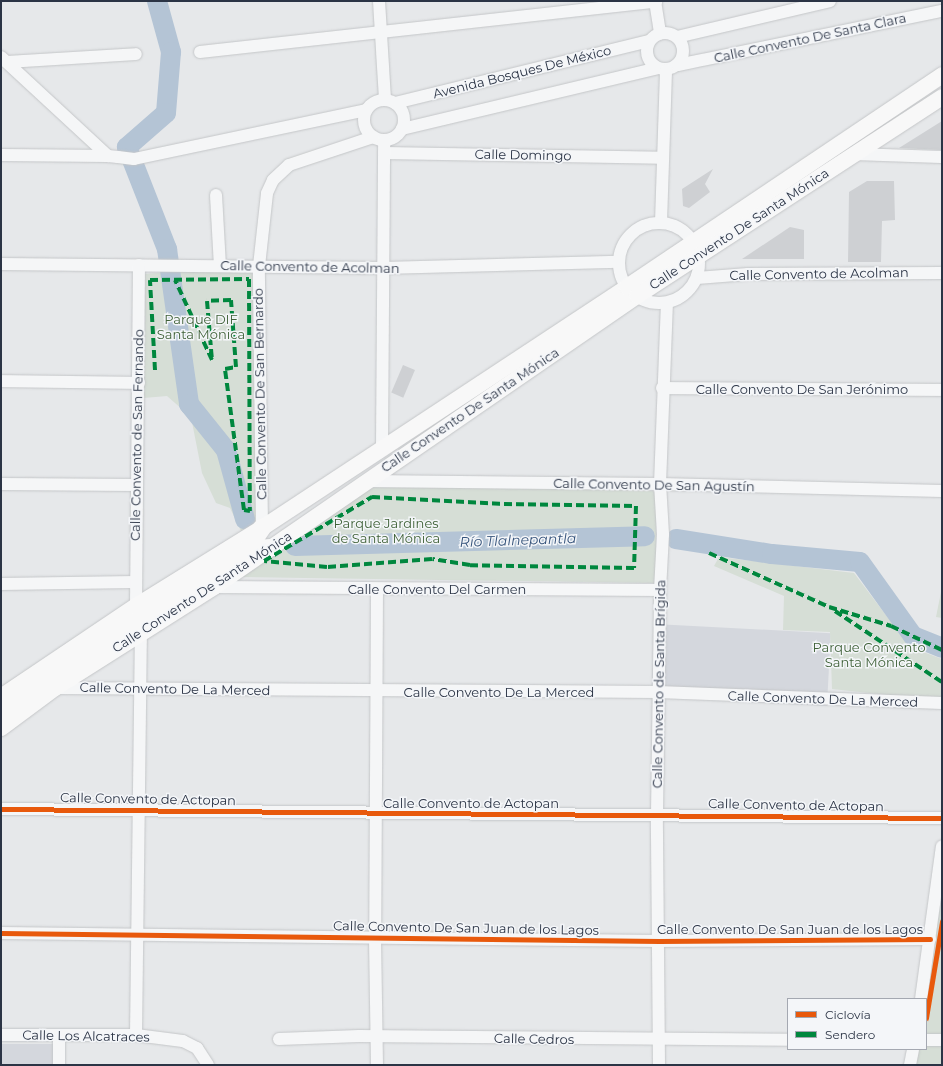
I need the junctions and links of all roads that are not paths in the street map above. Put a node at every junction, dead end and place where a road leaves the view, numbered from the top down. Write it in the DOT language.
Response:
graph roads {
  1 [pos="379,1"];
  2 [pos="656,1"];
  3 [pos="830,1"];
  4 [pos="942,11"];
  5 [pos="379,33"];
  6 [pos="660,34"];
  7 [pos="677,38"];
  8 [pos="650,41"];
  9 [pos="200,52"];
  10 [pos="136,54"];
  11 [pos="4,59"];
  12 [pos="678,65"];
  13 [pos="662,69"];
  14 [pos="942,75"];
  15 [pos="942,97"];
  16 [pos="390,101"];
  17 [pos="366,110"];
  18 [pos="402,129"];
  19 [pos="379,139"];
  20 [pos="384,153"];
  21 [pos="853,154"];
  22 [pos="1,155"];
  23 [pos="113,157"];
  24 [pos="942,157"];
  25 [pos="661,158"];
  26 [pos="216,195"];
  27 [pos="661,222"];
  28 [pos="697,249"];
  29 [pos="619,262"];
  30 [pos="1,264"];
  31 [pos="139,265"];
  32 [pos="220,266"];
  33 [pos="259,266"];
  34 [pos="383,268"];
  35 [pos="942,273"];
  36 [pos="697,278"];
  37 [pos="632,292"];
  38 [pos="667,303"];
  39 [pos="1,381"];
  40 [pos="139,383"];
  41 [pos="662,388"];
  42 [pos="942,390"];
  43 [pos="382,448"];
  44 [pos="366,481"];
  45 [pos="1,484"];
  46 [pos="660,484"];
  47 [pos="136,486"];
  48 [pos="942,491"];
  49 [pos="262,528"];
  50 [pos="270,548"];
  51 [pos="247,550"];
  52 [pos="135,582"];
  53 [pos="1,584"];
  54 [pos="214,587"];
  55 [pos="377,589"];
  56 [pos="660,590"];
  57 [pos="139,619"];
  58 [pos="141,687"];
  59 [pos="55,688"];
  60 [pos="375,692"];
  61 [pos="658,692"];
  62 [pos="1,697"];
  63 [pos="942,703"];
  64 [pos="1,715"];
  65 [pos="1,728"];
  66 [pos="1,809"];
  67 [pos="138,809"];
  68 [pos="375,814"];
  69 [pos="657,814"];
  70 [pos="942,818"];
  71 [pos="942,846"];
  72 [pos="1,933"];
  73 [pos="136,935"];
  74 [pos="375,938"];
  75 [pos="930,939"];
  76 [pos="659,941"];
  77 [pos="921,998"];
  78 [pos="1,1035"];
  79 [pos="136,1035"];
  80 [pos="58,1036"];
  81 [pos="377,1036"];
  82 [pos="279,1039"];
  83 [pos="787,1040"];
  84 [pos="927,1040"];
  85 [pos="942,1040"];
  86 [pos="658,1041"];
  87 [pos="913,1050"];
  88 [pos="59,1065"];
  89 [pos="208,1065"];
  90 [pos="377,1065"];
  91 [pos="658,1065"];
  92 [pos="910,1065"];
  1 -- 5 [label="street"];
  2 -- 5 [label="street"];
  2 -- 6 [label="street"];
  3 -- 7 [label="street"];
  4 -- 12 [label="street, Calle Convento De Santa Clara"];
  5 -- 9 [label="street"];
  5 -- 16 [label="street"];
  6 -- 7 [label="street"];
  6 -- 8 [label="street"];
  7 -- 12 [label="street"];
  8 -- 13 [label="street"];
  8 -- 16 [label="street, Avenida Bosques De México"];
  10 -- 11 [label="street"];
  11 -- 23 [label="street"];
  12 -- 13 [label="street"];
  13 -- 18 [label="street"];
  13 -- 25 [label="street"];
  14 -- 28 [label="main road, Calle Convento De Santa Mónica"];
  15 -- 21 [label="main road, Calle Convento De Santa Mónica"];
  16 -- 17 [label="street"];
  16 -- 18 [label="street"];
  17 -- 19 [label="street"];
  17 -- 23 [label="street"];
  18 -- 19 [label="street"];
  19 -- 20 [label="street"];
  19 -- 33 [label="street, Calle Convento De San Bernardo"];
  20 -- 25 [label="street, Calle Domingo"];
  20 -- 34 [label="street"];
  21 -- 24 [label="street"];
  21 -- 28 [label="main road, Calle Convento De Santa Mónica"];
  22 -- 23 [label="street"];
  25 -- 27 [label="street"];
  26 -- 32 [label="street"];
  27 -- 28 [label="street"];
  27 -- 29 [label="street"];
  28 -- 36 [label="street"];
  28 -- 37 [label="main road, Calle Convento De Santa Mónica"];
  29 -- 34 [label="street, Calle Convento de Acolman"];
  29 -- 37 [label="street"];
  30 -- 31 [label="street, Calle Convento de Acolman"];
  31 -- 32 [label="street, Calle Convento de Acolman"];
  31 -- 40 [label="street, Calle Convento de San Fernando"];
  32 -- 33 [label="street, Calle Convento de Acolman"];
  33 -- 34 [label="street, Calle Convento de Acolman"];
  33 -- 49 [label="street, Calle Convento De San Bernardo"];
  34 -- 43 [label="street"];
  35 -- 36 [label="street, Calle Convento de Acolman"];
  36 -- 38 [label="street"];
  37 -- 38 [label="street"];
  37 -- 43 [label="main road, Calle Convento De Santa Mónica"];
  37 -- 44 [label="main road, Calle Convento De Santa Mónica"];
  38 -- 41 [label="street, Calle Convento de Santa Brígida"];
  39 -- 40 [label="street"];
  40 -- 47 [label="street, Calle Convento de San Fernando"];
  41 -- 42 [label="street, Calle Convento De San Jerónimo"];
  41 -- 46 [label="street, Calle Convento de Santa Brígida"];
  43 -- 49 [label="main road, Calle Convento De Santa Mónica"];
  44 -- 46 [label="street, Calle Convento De San Agustín"];
  44 -- 50 [label="main road, Calle Convento De Santa Mónica"];
  45 -- 47 [label="street"];
  46 -- 48 [label="street, Calle Convento De San Agustín"];
  46 -- 56 [label="street, Calle Convento de Santa Brígida"];
  47 -- 52 [label="street, Calle Convento de San Fernando"];
  49 -- 51 [label="highway"];
  49 -- 57 [label="main road, Calle Convento De Santa Mónica"];
  50 -- 51 [label="highway"];
  50 -- 54 [label="main road, Calle Convento De Santa Mónica"];
  51 -- 57 [label="highway"];
  52 -- 53 [label="street"];
  52 -- 57 [label="street, Calle Convento de San Fernando"];
  54 -- 55 [label="street, Calle Convento Del Carmen"];
  54 -- 57 [label="main road, Calle Convento De Santa Mónica"];
  55 -- 56 [label="street, Calle Convento Del Carmen"];
  55 -- 60 [label="street"];
  56 -- 61 [label="street, Calle Convento de Santa Brígida"];
  57 -- 58 [label="street, Calle Convento de San Fernando"];
  57 -- 59 [label="main road, Calle Convento De Santa Mónica"];
  57 -- 62 [label="main road, Calle Convento De Santa Mónica"];
  57 -- 64 [label="highway"];
  58 -- 59 [label="street, Calle Convento De La Merced"];
  58 -- 60 [label="street, Calle Convento De La Merced"];
  58 -- 67 [label="street, Calle Convento de San Fernando"];
  59 -- 65 [label="main road, Calle Convento De Santa Mónica"];
  60 -- 61 [label="street, Calle Convento De La Merced"];
  60 -- 68 [label="street"];
  61 -- 63 [label="street, Calle Convento De La Merced"];
  61 -- 69 [label="street, Calle Convento de Santa Brígida"];
  66 -- 67 [label="street, Calle Convento de Actopan"];
  67 -- 68 [label="street, Calle Convento de Actopan"];
  67 -- 73 [label="street, Calle Convento de San Fernando"];
  68 -- 69 [label="street, Calle Convento de Actopan"];
  68 -- 74 [label="street"];
  69 -- 70 [label="street, Calle Convento de Actopan"];
  69 -- 76 [label="street, Calle Convento de Santa Brígida"];
  71 -- 75 [label="street"];
  72 -- 73 [label="street, Calle Convento De San Juan de los Lagos"];
  73 -- 74 [label="street, Calle Convento De San Juan de los Lagos"];
  73 -- 79 [label="street, Calle Convento de San Fernando"];
  74 -- 76 [label="street, Calle Convento De San Juan de los Lagos"];
  74 -- 81 [label="street"];
  75 -- 76 [label="street, Calle Convento De San Juan de los Lagos"];
  75 -- 77 [label="street"];
  76 -- 86 [label="street, Calle Convento de Santa Brígida"];
  78 -- 80 [label="street, Calle Los Alcatraces"];
  79 -- 80 [label="street, Calle Los Alcatraces"];
  79 -- 89 [label="street, Calle Los Alcatraces"];
  80 -- 88 [label="street"];
  81 -- 82 [label="street, Calle Cedros"];
  81 -- 86 [label="street, Calle Cedros"];
  81 -- 90 [label="street"];
  83 -- 86 [label="street, Calle Cedros"];
  84 -- 85 [label="street"];
  86 -- 91 [label="street, Calle Convento de Santa Brígida"];
  87 -- 92 [label="street"];
}
